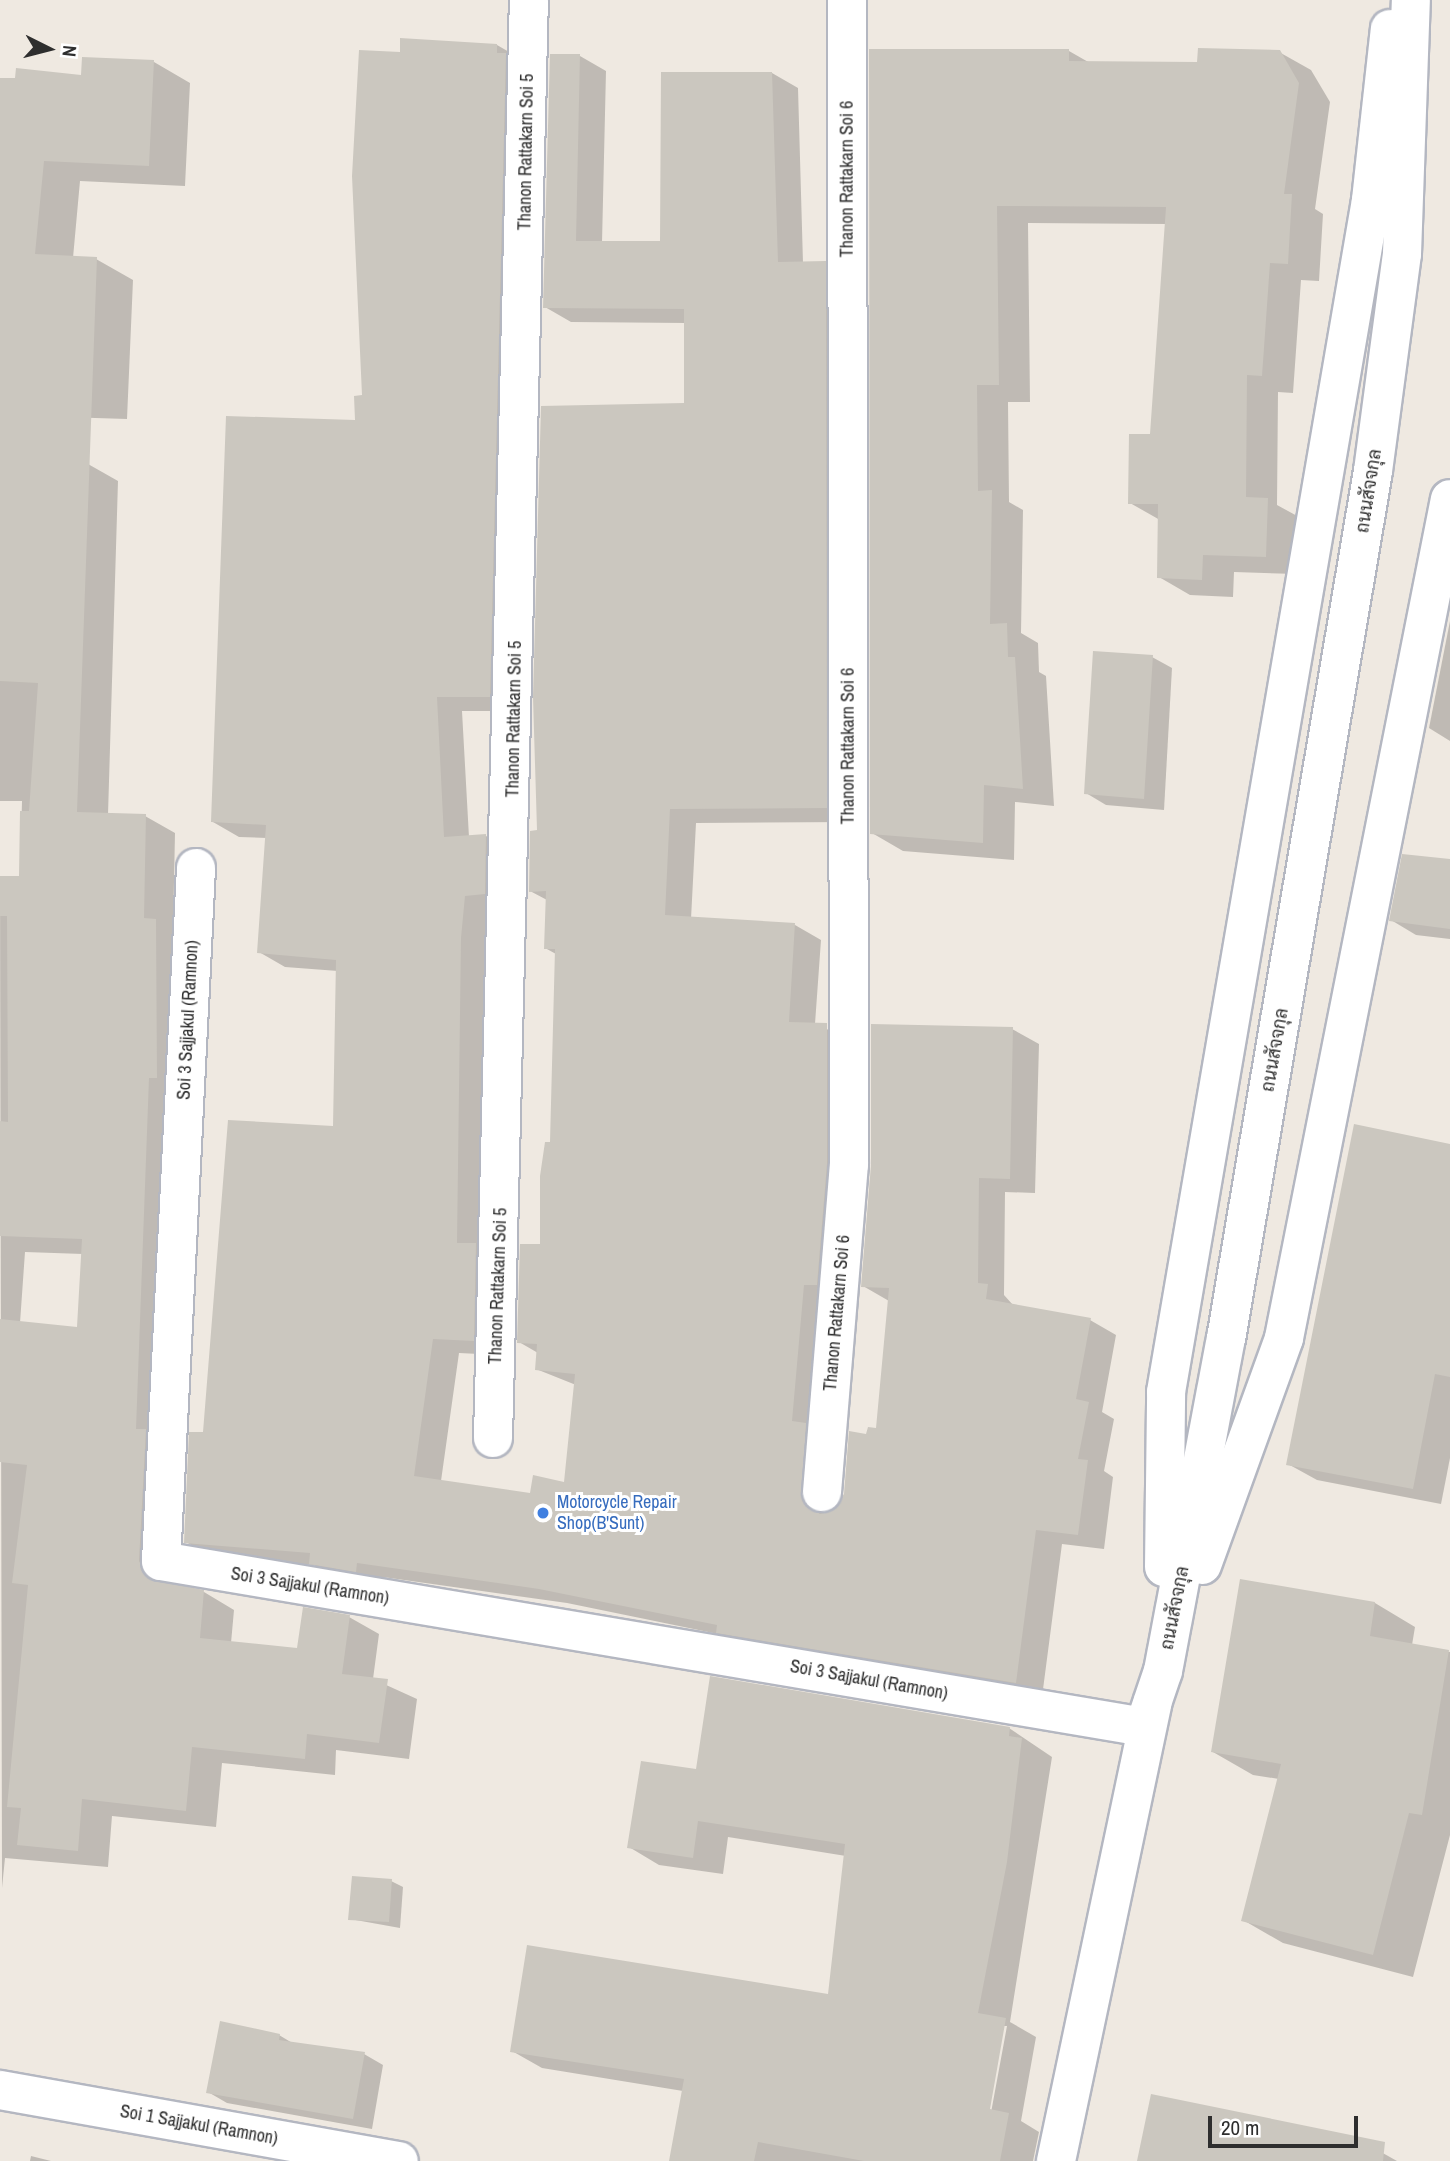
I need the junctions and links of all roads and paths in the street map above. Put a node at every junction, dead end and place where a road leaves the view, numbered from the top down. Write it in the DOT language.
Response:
graph roads {
  1 [pos="529,0"];
  2 [pos="847,0"];
  3 [pos="1393,0"];
  4 [pos="1410,0"];
  5 [pos="1450,499"];
  6 [pos="196,868"];
  7 [pos="493,1438"];
  8 [pos="822,1492"];
  9 [pos="1163,1671"];
  10 [pos="1144,1727"];
  11 [pos="0,2090"];
  12 [pos="399,2161"];
  13 [pos="1056,2161"];
  1 -- 7 [label="street, Thanon Rattakarn Soi 5"];
  2 -- 8 [label="street, Thanon Rattakarn Soi 6"];
  3 -- 9 [label="street, ถนนสัจจกุล"];
  4 -- 9 [label="street, ถนนสัจจกุล"];
  5 -- 10 [label="street, ถนนสัจจกุล"];
  6 -- 10 [label="street, Soi 3 Sajjakul (Ramnon)"];
  9 -- 10 [label="street"];
  10 -- 13 [label="street, ถนนสัจจกุล"];
  11 -- 12 [label="street, Soi 1 Sajjakul (Ramnon)"];
}
